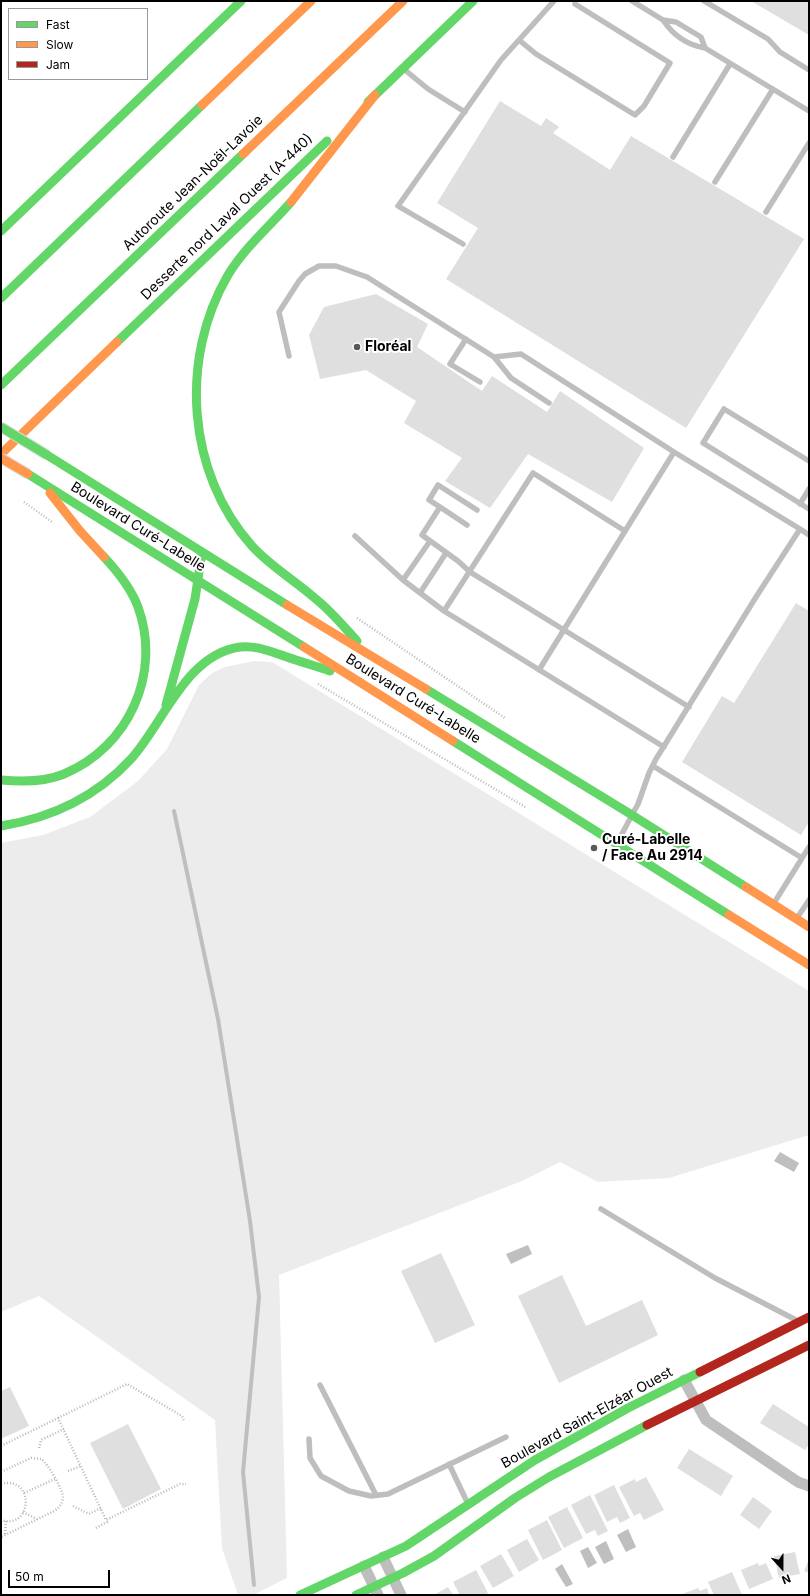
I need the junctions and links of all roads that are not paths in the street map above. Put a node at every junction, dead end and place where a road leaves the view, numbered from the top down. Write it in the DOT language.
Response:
graph roads {
  1 [pos="241,1"];
  2 [pos="311,1"];
  3 [pos="403,1"];
  4 [pos="473,1"];
  5 [pos="554,1"];
  6 [pos="632,1"];
  7 [pos="704,1"];
  8 [pos="575,4"];
  9 [pos="663,20"];
  10 [pos="519,40"];
  11 [pos="705,48"];
  12 [pos="730,64"];
  13 [pos="403,69"];
  14 [pos="809,70"];
  15 [pos="773,89"];
  16 [pos="375,95"];
  17 [pos="809,111"];
  18 [pos="465,112"];
  19 [pos="809,143"];
  20 [pos="673,156"];
  21 [pos="715,182"];
  22 [pos="766,212"];
  23 [pos="1,231"];
  24 [pos="463,244"];
  25 [pos="1,298"];
  26 [pos="466,339"];
  27 [pos="289,356"];
  28 [pos="494,356"];
  29 [pos="480,382"];
  30 [pos="1,385"];
  31 [pos="549,403"];
  32 [pos="1,427"];
  33 [pos="21,435"];
  34 [pos="674,452"];
  35 [pos="1,454"];
  36 [pos="1,458"];
  37 [pos="1,461"];
  38 [pos="809,461"];
  39 [pos="43,484"];
  40 [pos="809,489"];
  41 [pos="800,504"];
  42 [pos="440,508"];
  43 [pos="809,509"];
  44 [pos="477,510"];
  45 [pos="467,525"];
  46 [pos="800,529"];
  47 [pos="625,531"];
  48 [pos="809,534"];
  49 [pos="355,536"];
  50 [pos="430,541"];
  51 [pos="202,552"];
  52 [pos="446,552"];
  53 [pos="470,572"];
  54 [pos="403,580"];
  55 [pos="198,581"];
  56 [pos="420,593"];
  57 [pos="444,611"];
  58 [pos="564,630"];
  59 [pos="373,657"];
  60 [pos="539,670"];
  61 [pos="356,680"];
  62 [pos="689,707"];
  63 [pos="164,711"];
  64 [pos="664,747"];
  65 [pos="653,766"];
  66 [pos="1,780"];
  67 [pos="632,815"];
  68 [pos="1,826"];
  69 [pos="616,845"];
  70 [pos="809,847"];
  71 [pos="802,858"];
  72 [pos="809,900"];
  73 [pos="774,904"];
  74 [pos="796,918"];
  75 [pos="809,926"];
  76 [pos="809,965"];
  77 [pos="601,1209"];
  78 [pos="809,1317"];
  79 [pos="800,1322"];
  80 [pos="809,1345"];
  81 [pos="684,1380"];
  82 [pos="320,1385"];
  83 [pos="695,1401"];
  84 [pos="506,1437"];
  85 [pos="309,1439"];
  86 [pos="449,1464"];
  87 [pos="809,1486"];
  88 [pos="376,1495"];
  89 [pos="468,1505"];
  90 [pos="383,1557"];
  91 [pos="364,1566"];
  92 [pos="392,1578"];
  93 [pos="376,1591"];
  94 [pos="300,1595"];
  95 [pos="356,1595"];
  96 [pos="401,1595"];
  1 -- 23 [label="main road"];
  2 -- 25 [label="main road"];
  3 -- 30 [label="main road, Autoroute Jean-Noël-Lavoie"];
  4 -- 13 [label="main road, Desserte nord Laval Ouest (A-440)"];
  5 -- 10 [label="lane"];
  6 -- 9 [label="lane"];
  7 -- 14 [label="lane"];
  8 -- 10 [label="lane"];
  9 -- 11 [label="lane"];
  9 -- 11 [label="lane"];
  10 -- 18 [label="lane"];
  11 -- 12 [label="lane"];
  12 -- 15 [label="lane"];
  12 -- 20 [label="lane"];
  13 -- 16 [label="main road, Desserte nord Laval Ouest (A-440)"];
  13 -- 18 [label="lane"];
  15 -- 17 [label="lane"];
  15 -- 21 [label="lane"];
  16 -- 33 [label="main road, Desserte nord Laval Ouest (A-440)"];
  16 -- 59 [label="main road"];
  18 -- 24 [label="lane"];
  19 -- 22 [label="lane"];
  26 -- 27 [label="lane"];
  26 -- 28 [label="lane"];
  26 -- 29 [label="lane"];
  28 -- 31 [label="lane"];
  28 -- 34 [label="lane"];
  32 -- 51 [label="main road, Boulevard Curé-Labelle, bridge"];
  33 -- 35 [label="main road, Desserte nord Laval Ouest (A-440)"];
  33 -- 37 [label="main road"];
  34 -- 46 [label="lane"];
  34 -- 47 [label="lane"];
  36 -- 39 [label="main road, Boulevard Curé-Labelle, bridge"];
  38 -- 41 [label="lane"];
  39 -- 55 [label="main road, Boulevard Curé-Labelle"];
  39 -- 66 [label="main road"];
  40 -- 41 [label="lane"];
  41 -- 43 [label="lane"];
  42 -- 44 [label="lane"];
  42 -- 45 [label="lane"];
  42 -- 50 [label="lane"];
  46 -- 48 [label="lane"];
  46 -- 62 [label="lane"];
  47 -- 53 [label="lane"];
  47 -- 58 [label="lane"];
  49 -- 54 [label="lane"];
  50 -- 52 [label="lane"];
  50 -- 54 [label="lane"];
  51 -- 55 [label="main road"];
  51 -- 59 [label="main road, Boulevard Curé-Labelle"];
  52 -- 53 [label="lane"];
  52 -- 56 [label="lane"];
  53 -- 57 [label="lane"];
  53 -- 58 [label="lane"];
  54 -- 56 [label="lane"];
  55 -- 61 [label="main road, Boulevard Curé-Labelle"];
  55 -- 63 [label="main road"];
  56 -- 57 [label="lane"];
  57 -- 60 [label="lane"];
  58 -- 60 [label="lane"];
  58 -- 62 [label="lane"];
  59 -- 67 [label="main road, Boulevard Curé-Labelle"];
  60 -- 64 [label="lane"];
  61 -- 63 [label="main road"];
  61 -- 69 [label="main road, Boulevard Curé-Labelle"];
  62 -- 64 [label="lane"];
  63 -- 68 [label="main road"];
  64 -- 65 [label="lane"];
  65 -- 67 [label="lane"];
  65 -- 71 [label="lane"];
  67 -- 69 [label="lane"];
  67 -- 73 [label="main road, Boulevard Curé-Labelle"];
  69 -- 76 [label="main road, Boulevard Curé-Labelle"];
  70 -- 71 [label="lane"];
  71 -- 73 [label="lane"];
  72 -- 74 [label="lane"];
  73 -- 74 [label="main road, Boulevard Curé-Labelle"];
  74 -- 75 [label="main road, Boulevard Curé-Labelle"];
  77 -- 79 [label="lane"];
  78 -- 79 [label="main road, Boulevard Saint-Elzéar Ouest"];
  79 -- 81 [label="main road, Boulevard Saint-Elzéar Ouest"];
  80 -- 83 [label="main road"];
  81 -- 83 [label="street"];
  81 -- 89 [label="main road, Boulevard Saint-Elzéar Ouest"];
  82 -- 88 [label="lane"];
  83 -- 87 [label="street"];
  83 -- 92 [label="main road"];
  84 -- 86 [label="lane"];
  85 -- 88 [label="lane"];
  86 -- 88 [label="lane"];
  86 -- 89 [label="lane"];
  89 -- 90 [label="main road, Boulevard Saint-Elzéar Ouest"];
  90 -- 91 [label="main road, Boulevard Saint-Elzéar Ouest"];
  90 -- 92 [label="street"];
  91 -- 93 [label="street"];
  91 -- 94 [label="main road, Boulevard Saint-Elzéar Ouest"];
  92 -- 93 [label="main road"];
  92 -- 96 [label="street"];
  93 -- 95 [label="main road"];
}
